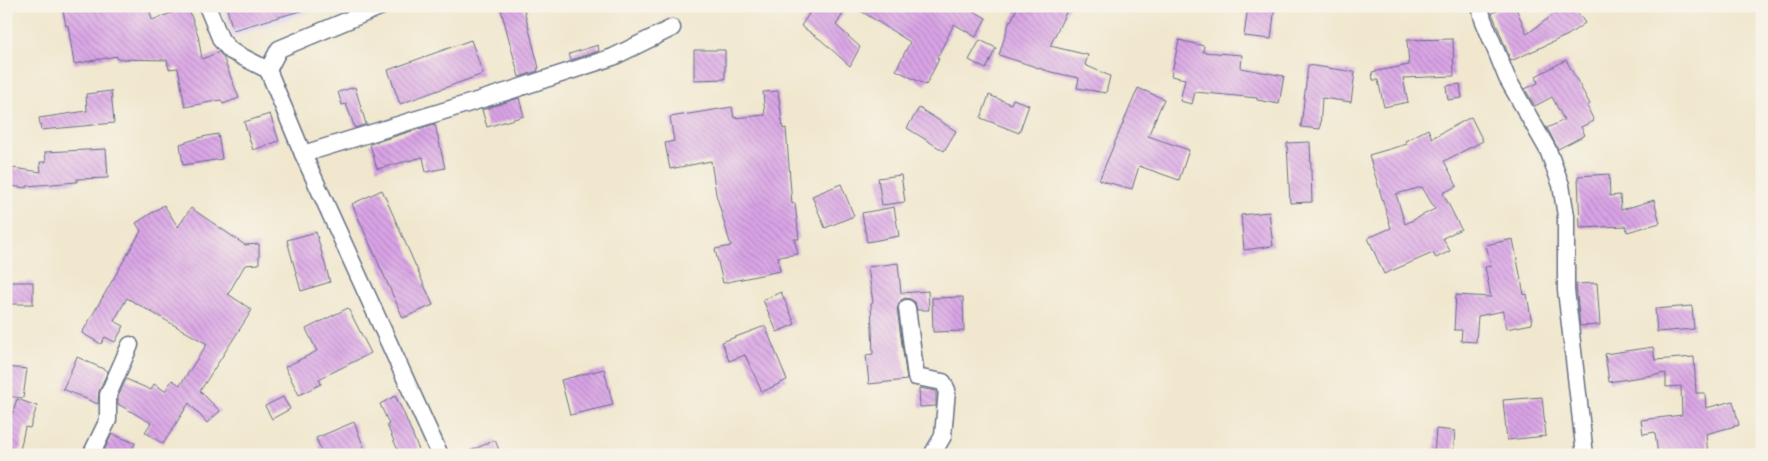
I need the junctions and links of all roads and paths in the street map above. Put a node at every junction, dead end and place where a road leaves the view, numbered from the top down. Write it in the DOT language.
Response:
graph roads {
  1 [pos="207,6"];
  2 [pos="382,6"];
  3 [pos="1480,6"];
  4 [pos="672,28"];
  5 [pos="268,70"];
  6 [pos="304,154"];
  7 [pos="907,308"];
  8 [pos="130,345"];
  9 [pos="91,455"];
  10 [pos="440,455"];
  11 [pos="932,455"];
  12 [pos="1585,455"];
  1 -- 5 [label="street"];
  2 -- 5 [label="street"];
  3 -- 12 [label="street"];
  4 -- 6 [label="street"];
  5 -- 6 [label="street"];
  6 -- 10 [label="street"];
  7 -- 11 [label="street"];
  8 -- 9 [label="street"];
}
